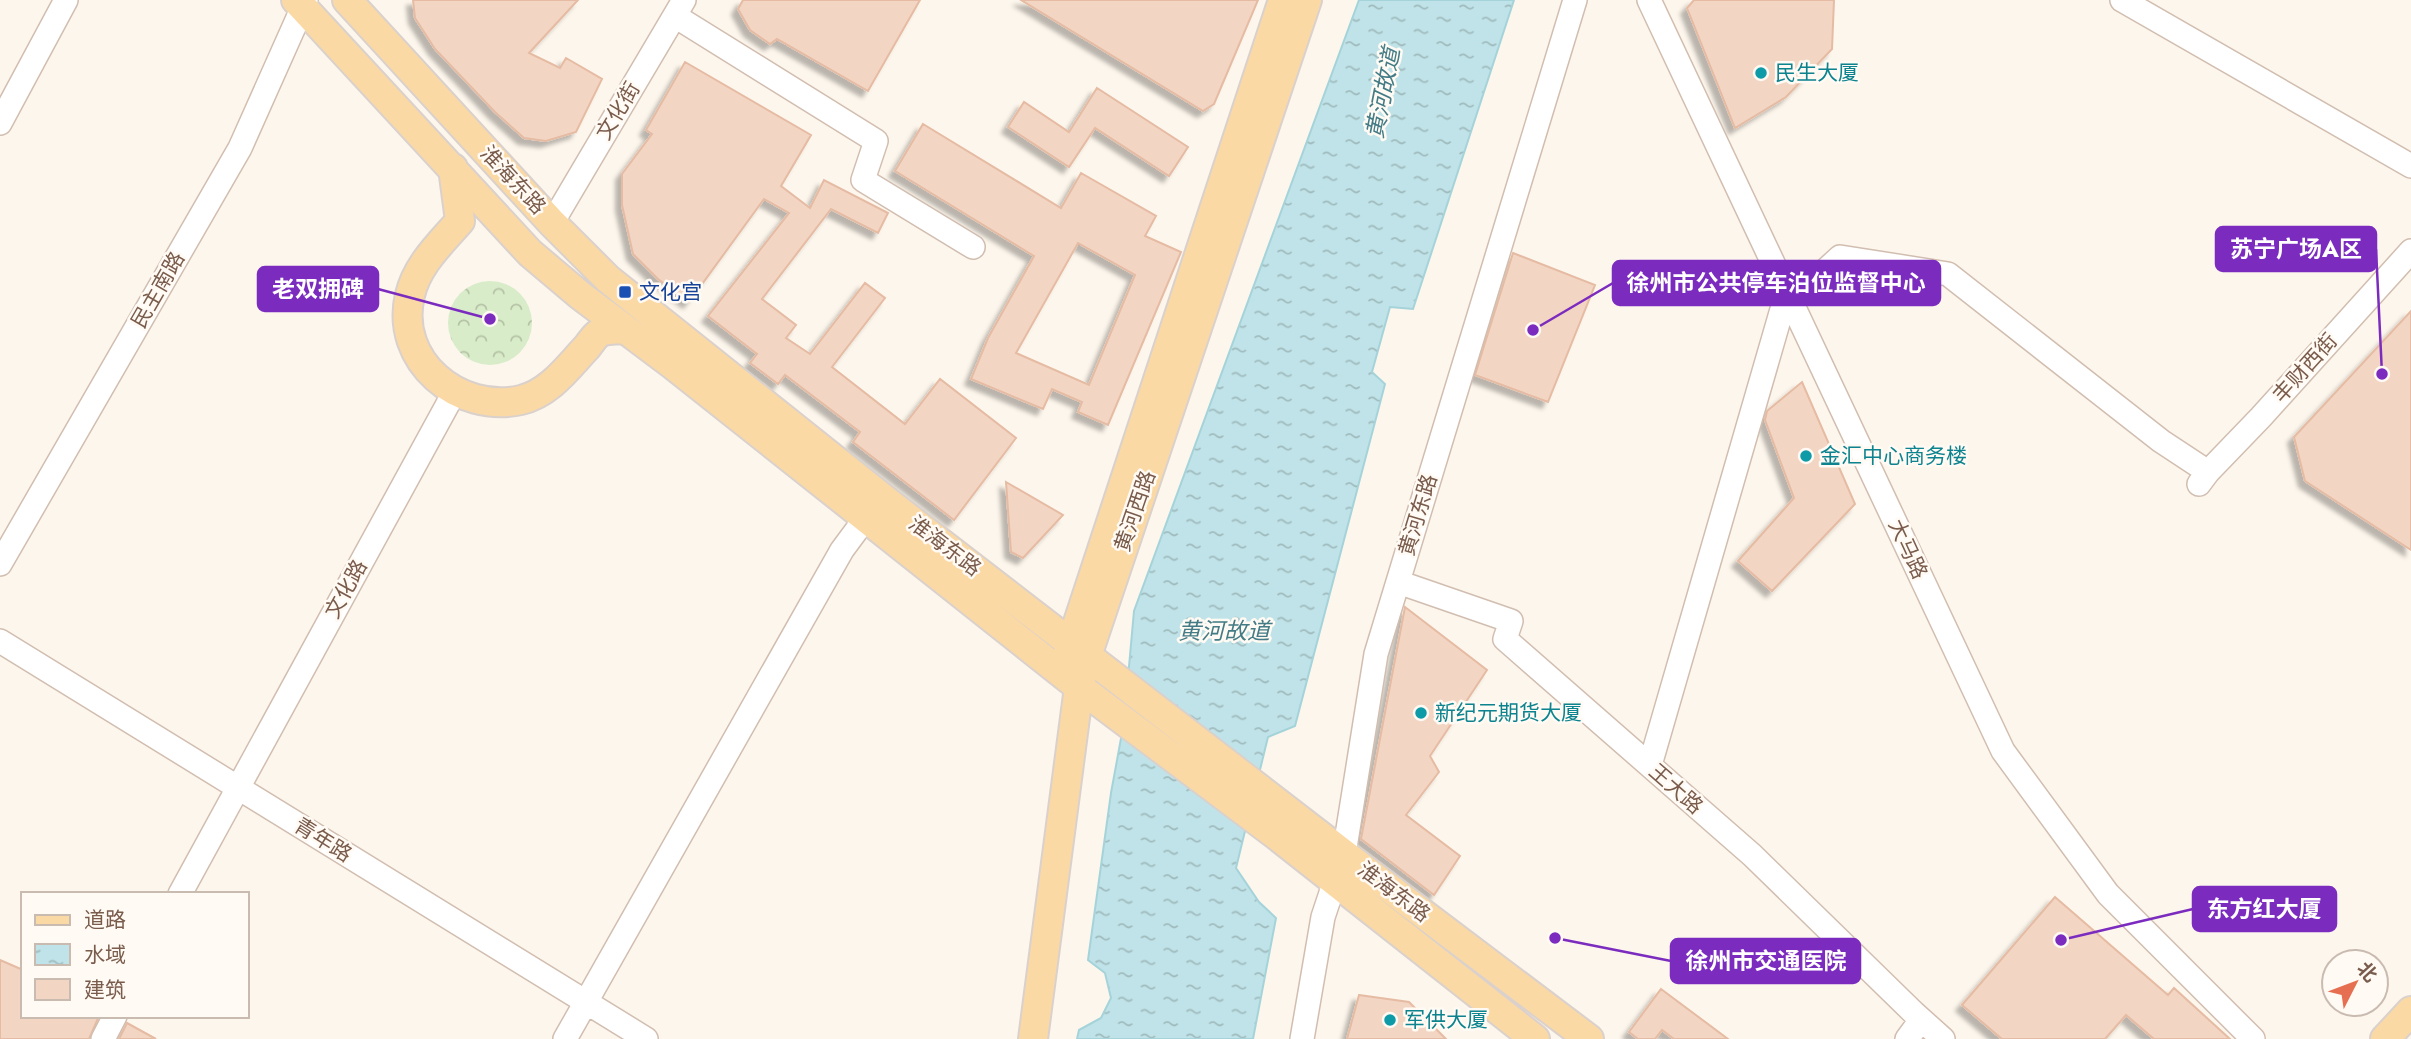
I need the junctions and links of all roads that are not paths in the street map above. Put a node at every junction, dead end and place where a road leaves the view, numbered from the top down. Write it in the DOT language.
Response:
graph roads {
  1 [pos="66,0"];
  2 [pos="348,0"];
  3 [pos="1283,0"];
  4 [pos="1307,0"];
  5 [pos="1575,0"];
  6 [pos="1649,0"];
  7 [pos="2122,0"];
  8 [pos="302,3"];
  9 [pos="680,8"];
  10 [pos="0,122"];
  11 [pos="2411,166"];
  12 [pos="453,168"];
  13 [pos="552,223"];
  14 [pos="973,247"];
  15 [pos="2411,251"];
  16 [pos="1789,297"];
  17 [pos="623,329"];
  18 [pos="455,391"];
  19 [pos="865,519"];
  20 [pos="0,564"];
  21 [pos="1398,582"];
  22 [pos="0,641"];
  23 [pos="1079,649"];
  24 [pos="1070,679"];
  25 [pos="1650,765"];
  26 [pos="237,787"];
  27 [pos="1344,854"];
  28 [pos="1334,883"];
  29 [pos="181,892"];
  30 [pos="585,1001"];
  31 [pos="2411,1011"];
  32 [pos="114,1018"];
  33 [pos="1921,1020"];
  34 [pos="103,1039"];
  35 [pos="565,1039"];
  36 [pos="646,1039"];
  37 [pos="1014,1039"];
  38 [pos="1033,1039"];
  39 [pos="1302,1039"];
  40 [pos="1535,1039"];
  41 [pos="1589,1039"];
  42 [pos="1907,1039"];
  43 [pos="1943,1039"];
  44 [pos="2253,1039"];
  45 [pos="2385,1039"];
  1 -- 10 [label="street"];
  2 -- 13 [label="main road, 淮海东路"];
  3 -- 23 [label="main road, 黄河西路"];
  4 -- 23 [label="main road, 黄河西路"];
  5 -- 21 [label="street, 黄河东路"];
  6 -- 16 [label="street, 大马路"];
  7 -- 11 [label="street"];
  8 -- 12 [label="main road, 淮海东路"];
  8 -- 20 [label="street, 民主南路"];
  9 -- 13 [label="street, 文化街"];
  9 -- 14 [label="street"];
  12 -- 17 [label="main road, 淮海东路"];
  12 -- 18 [label="main road"];
  13 -- 23 [label="main road, 淮海东路"];
  15 -- 16 [label="street, 丰财西街"];
  16 -- 25 [label="street"];
  16 -- 44 [label="street, 大马路"];
  17 -- 18 [label="main road"];
  17 -- 19 [label="main road, 淮海东路"];
  18 -- 26 [label="street, 文化路"];
  19 -- 24 [label="main road, 淮海东路"];
  19 -- 30 [label="street"];
  21 -- 25 [label="street, 王大路"];
  21 -- 27 [label="street, 黄河东路"];
  22 -- 26 [label="street, 青年路"];
  23 -- 24 [label="main road, 黄河西路"];
  23 -- 27 [label="main road, 淮海东路"];
  24 -- 28 [label="main road, 淮海东路"];
  24 -- 37 [label="main road, 黄河西路"];
  24 -- 38 [label="main road, 黄河西路"];
  25 -- 33 [label="street, 王大路"];
  26 -- 29 [label="street, 文化路"];
  26 -- 30 [label="street, 青年路"];
  27 -- 28 [label="street, 黄河东路"];
  27 -- 41 [label="main road, 淮海东路"];
  28 -- 39 [label="street, 黄河东路"];
  28 -- 40 [label="main road, 淮海东路"];
  30 -- 35 [label="street"];
  30 -- 36 [label="street, 青年路"];
  31 -- 45 [label="main road"];
  32 -- 34 [label="street"];
  33 -- 42 [label="street"];
  33 -- 43 [label="street, 王大路"];
}
